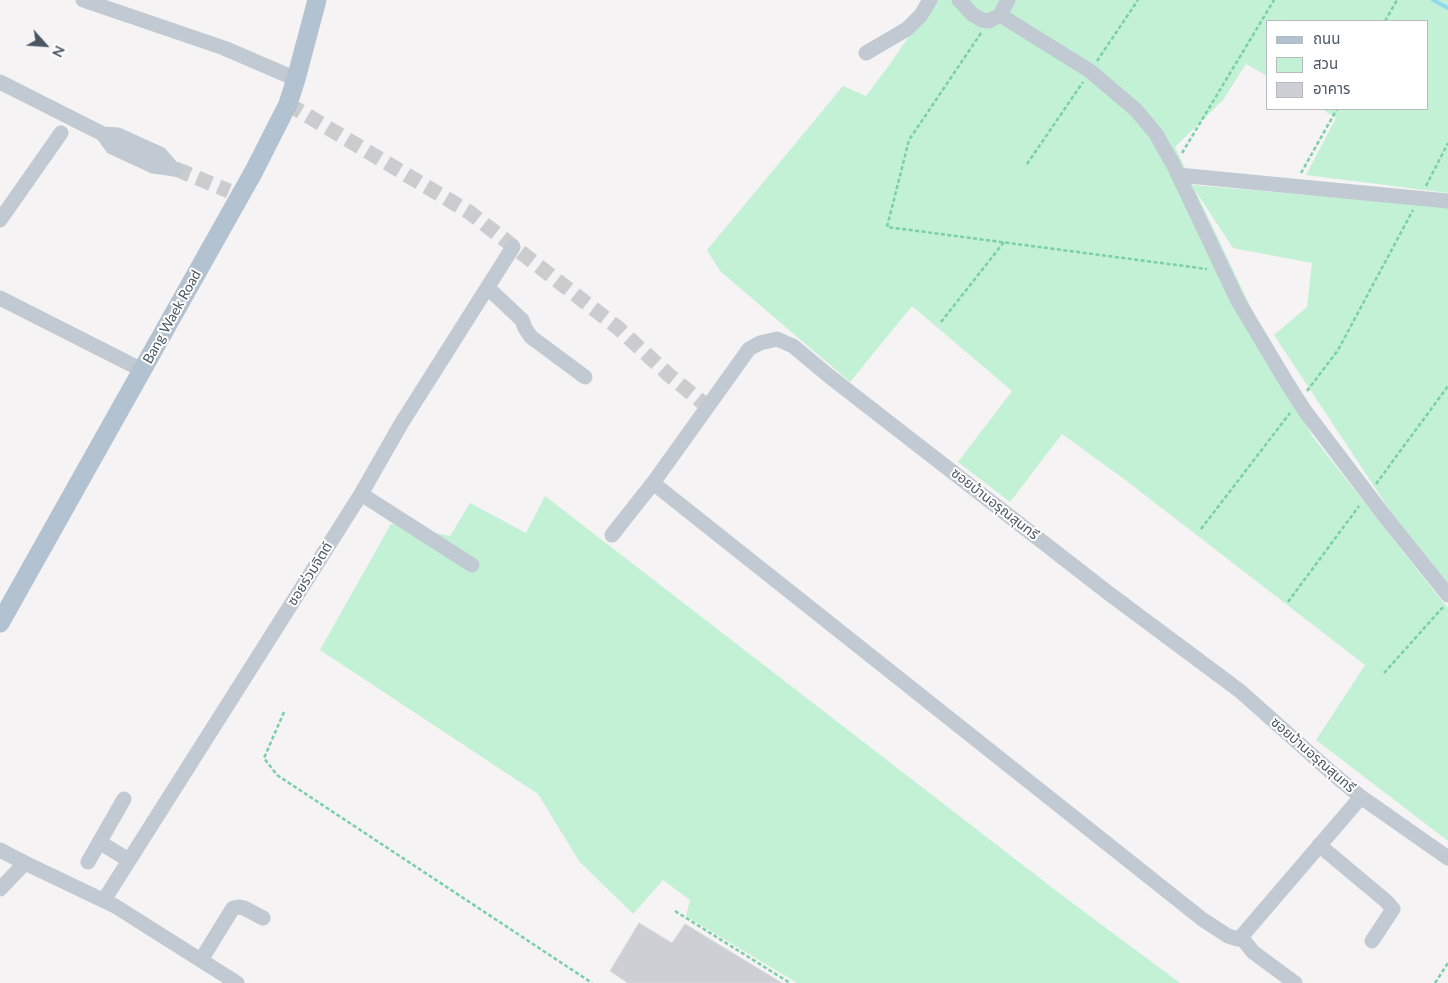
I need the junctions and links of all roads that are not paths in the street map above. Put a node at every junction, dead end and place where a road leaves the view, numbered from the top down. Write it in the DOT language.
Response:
graph roads {
  1 [pos="83,0"];
  2 [pos="317,0"];
  3 [pos="930,0"];
  4 [pos="959,0"];
  5 [pos="1008,0"];
  6 [pos="994,18"];
  7 [pos="866,53"];
  8 [pos="296,79"];
  9 [pos="0,82"];
  10 [pos="61,133"];
  11 [pos="174,168"];
  12 [pos="1176,171"];
  13 [pos="1448,201"];
  14 [pos="0,220"];
  15 [pos="513,247"];
  16 [pos="488,288"];
  17 [pos="0,298"];
  18 [pos="142,370"];
  19 [pos="585,377"];
  20 [pos="653,483"];
  21 [pos="361,494"];
  22 [pos="612,535"];
  23 [pos="472,565"];
  24 [pos="1448,595"];
  25 [pos="0,623"];
  26 [pos="1361,797"];
  27 [pos="124,799"];
  28 [pos="99,842"];
  29 [pos="1319,845"];
  30 [pos="0,850"];
  31 [pos="1448,858"];
  32 [pos="129,860"];
  33 [pos="88,862"];
  34 [pos="25,864"];
  35 [pos="0,889"];
  36 [pos="104,900"];
  37 [pos="263,918"];
  38 [pos="1241,937"];
  39 [pos="1372,941"];
  40 [pos="201,960"];
  41 [pos="237,983"];
  42 [pos="1295,983"];
  1 -- 8 [label="street"];
  2 -- 8 [label="main road, Bang Waek Road"];
  3 -- 7 [label="street"];
  4 -- 6 [label="street"];
  5 -- 6 [label="street"];
  6 -- 12 [label="street"];
  8 -- 18 [label="main road, Bang Waek Road"];
  9 -- 11 [label="street"];
  10 -- 14 [label="street"];
  12 -- 13 [label="street"];
  12 -- 24 [label="street"];
  15 -- 16 [label="street, ซอยร่วมจิตต์"];
  16 -- 19 [label="street"];
  16 -- 21 [label="street, ซอยร่วมจิตต์"];
  17 -- 18 [label="street"];
  18 -- 25 [label="main road, Bang Waek Road"];
  20 -- 22 [label="street, ซอยบ้านอรุณสุนทรี"];
  20 -- 26 [label="street, ซอยบ้านอรุณสุนทรี"];
  20 -- 38 [label="street"];
  21 -- 23 [label="street"];
  21 -- 32 [label="street, ซอยร่วมจิตต์"];
  26 -- 29 [label="street, ซอยบ้านอรุณสุนทรี"];
  26 -- 31 [label="street, ซอยบ้านอรุณสุนทรี"];
  27 -- 28 [label="street"];
  28 -- 32 [label="street"];
  28 -- 33 [label="street"];
  29 -- 38 [label="street, ซอยบ้านอรุณสุนทรี"];
  29 -- 39 [label="street"];
  30 -- 34 [label="street"];
  32 -- 36 [label="street, ซอยร่วมจิตต์"];
  34 -- 35 [label="street"];
  34 -- 36 [label="street"];
  36 -- 40 [label="street"];
  37 -- 40 [label="street"];
  38 -- 42 [label="street"];
  40 -- 41 [label="street"];
}
